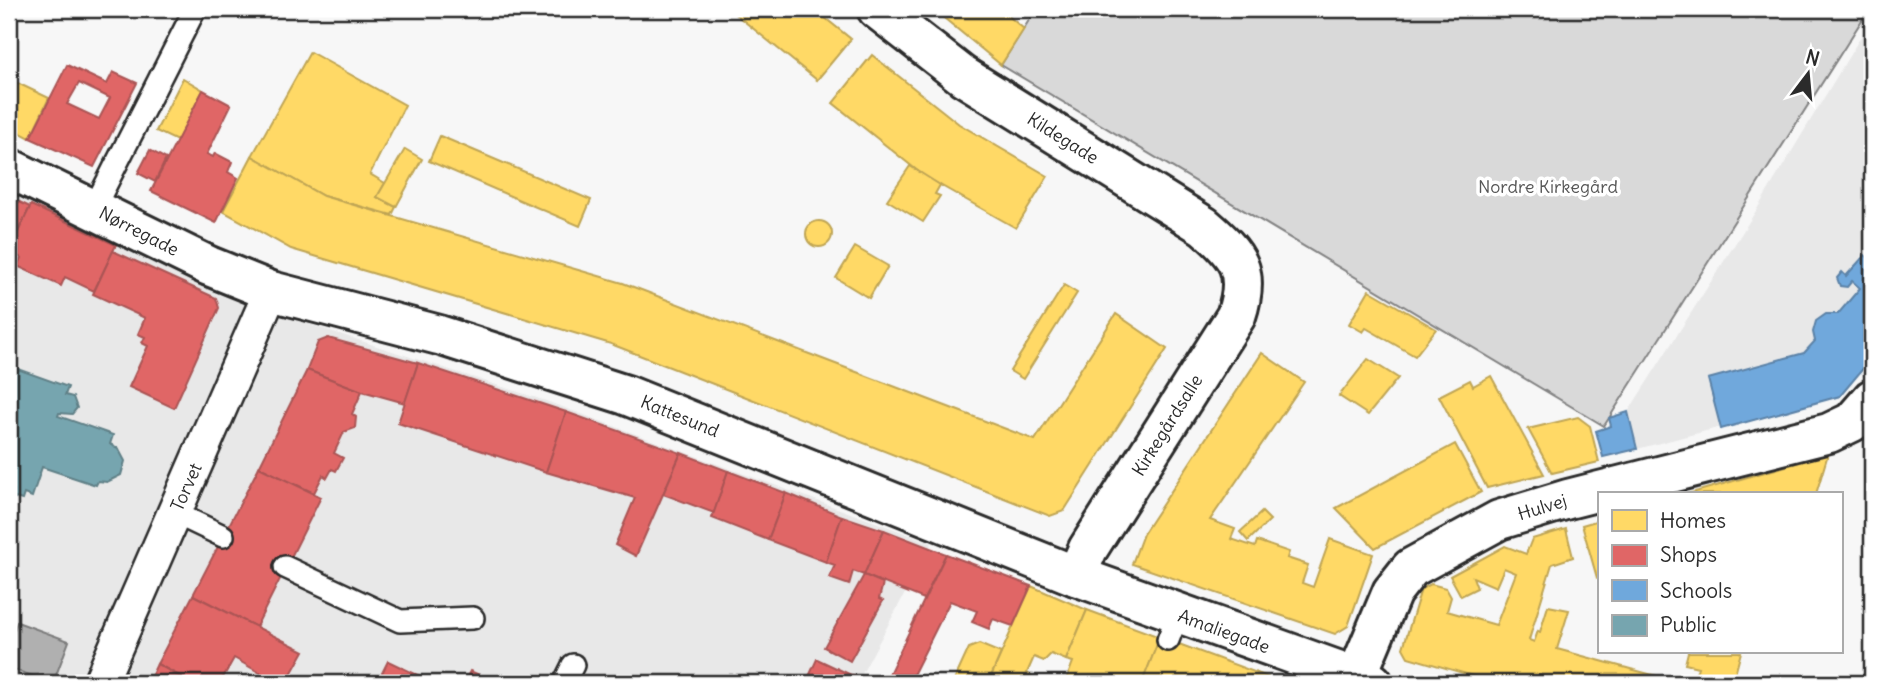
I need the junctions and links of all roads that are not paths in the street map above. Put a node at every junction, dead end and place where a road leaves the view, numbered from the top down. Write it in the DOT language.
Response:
graph roads {
  1 [pos="195,9"];
  2 [pos="877,9"];
  3 [pos="9,168"];
  4 [pos="94,208"];
  5 [pos="1243,270"];
  6 [pos="271,291"];
  7 [pos="1872,399"];
  8 [pos="175,513"];
  9 [pos="223,536"];
  10 [pos="285,567"];
  11 [pos="1076,576"];
  12 [pos="473,618"];
  13 [pos="1364,680"];
  14 [pos="100,683"];
  1 -- 4 [label="lane"];
  2 -- 5 [label="street, Kildegade"];
  3 -- 4 [label="street, Nørregade"];
  4 -- 6 [label="street, Nørregade"];
  5 -- 11 [label="street, Kirkegårdsalle"];
  6 -- 8 [label="street, Torvet"];
  6 -- 11 [label="street, Kattesund"];
  7 -- 13 [label="street, Hulvej"];
  8 -- 9 [label="lane"];
  8 -- 14 [label="street, Torvet"];
  10 -- 12 [label="lane"];
  11 -- 13 [label="street, Amaliegade"];
}
